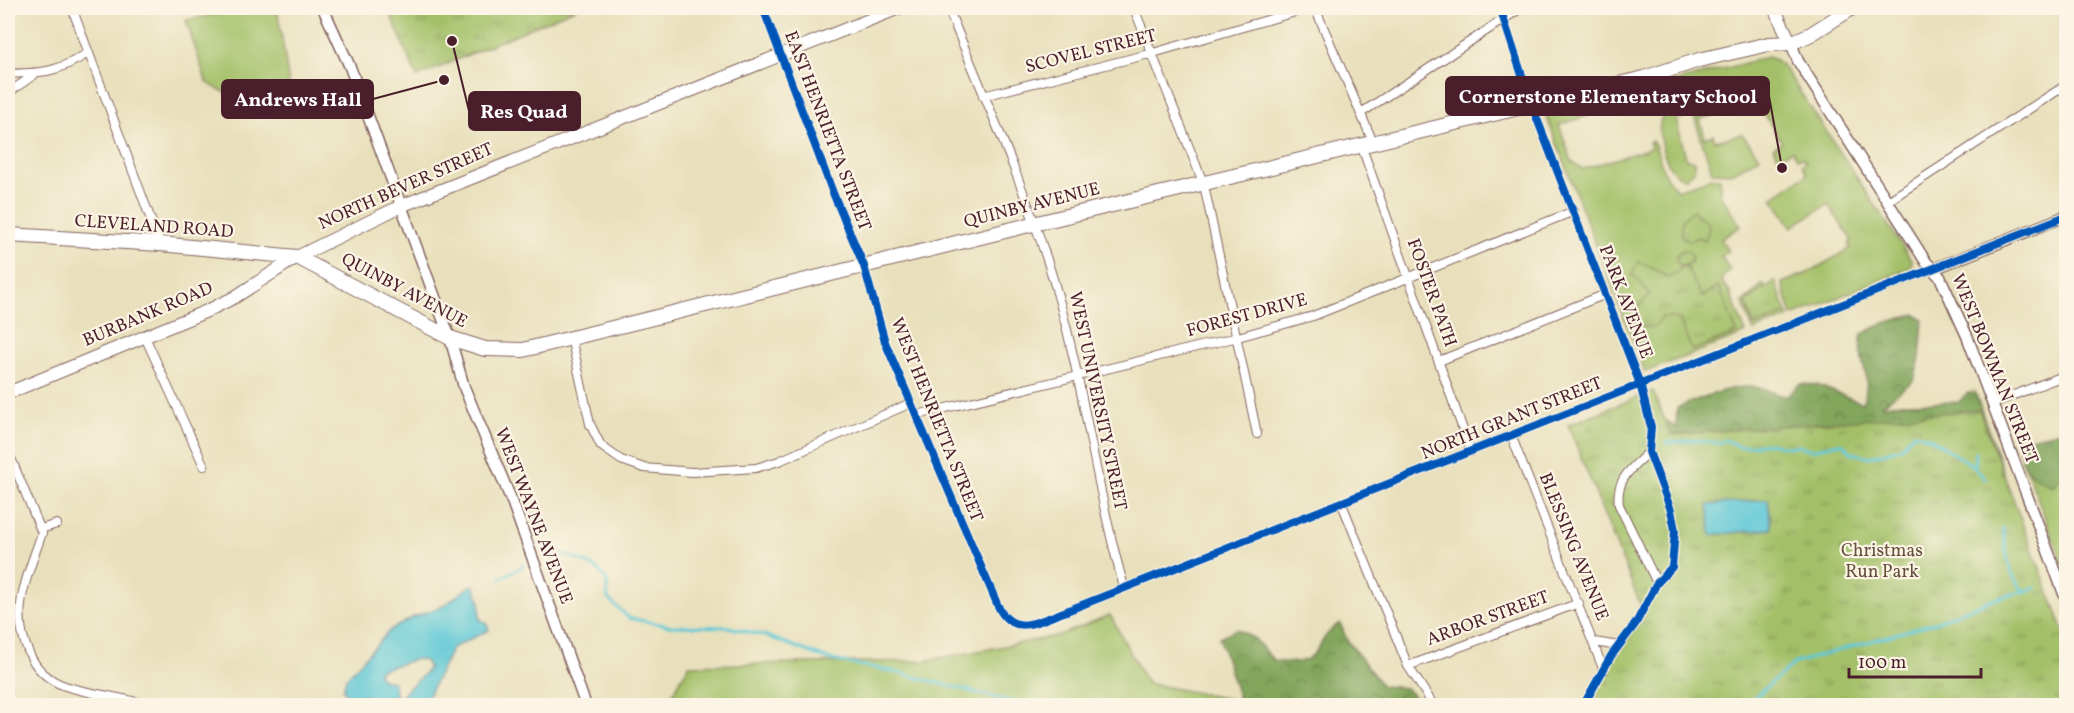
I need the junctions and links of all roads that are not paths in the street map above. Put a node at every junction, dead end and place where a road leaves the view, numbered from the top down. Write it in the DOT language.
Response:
graph roads {
  1 [pos="72,8"];
  2 [pos="323,8"];
  3 [pos="763,8"];
  4 [pos="899,8"];
  5 [pos="948,8"];
  6 [pos="1134,8"];
  7 [pos="1309,8"];
  8 [pos="1316,8"];
  9 [pos="1500,8"];
  10 [pos="1521,8"];
  11 [pos="1774,8"];
  12 [pos="1852,8"];
  13 [pos="1504,19"];
  14 [pos="1791,43"];
  15 [pos="88,53"];
  16 [pos="781,53"];
  17 [pos="1153,53"];
  18 [pos="8,74"];
  19 [pos="34,75"];
  20 [pos="2067,85"];
  21 [pos="8,93"];
  22 [pos="984,96"];
  23 [pos="1532,106"];
  24 [pos="1360,113"];
  25 [pos="1367,144"];
  26 [pos="1204,184"];
  27 [pos="1888,201"];
  28 [pos="401,206"];
  29 [pos="1574,211"];
  30 [pos="2067,216"];
  31 [pos="1033,224"];
  32 [pos="8,235"];
  33 [pos="160,244"];
  34 [pos="297,257"];
  35 [pos="864,266"];
  36 [pos="1933,269"];
  37 [pos="1407,279"];
  38 [pos="1606,294"];
  39 [pos="145,337"];
  40 [pos="571,337"];
  41 [pos="1238,337"];
  42 [pos="450,338"];
  43 [pos="1439,361"];
  44 [pos="1076,375"];
  45 [pos="2067,375"];
  46 [pos="1640,384"];
  47 [pos="8,393"];
  48 [pos="911,403"];
  49 [pos="1993,403"];
  50 [pos="916,415"];
  51 [pos="1257,434"];
  52 [pos="1511,435"];
  53 [pos="8,450"];
  54 [pos="1471,452"];
  55 [pos="1649,452"];
  56 [pos="204,466"];
  57 [pos="1342,504"];
  58 [pos="57,524"];
  59 [pos="41,529"];
  60 [pos="1657,582"];
  61 [pos="988,583"];
  62 [pos="1124,587"];
  63 [pos="2067,599"];
  64 [pos="1579,603"];
  65 [pos="1594,642"];
  66 [pos="1619,646"];
  67 [pos="1408,666"];
  68 [pos="1604,671"];
  69 [pos="151,705"];
  70 [pos="586,705"];
  71 [pos="1434,705"];
  72 [pos="1583,705"];
  1 -- 15 [label="street"];
  2 -- 28 [label="street, WEST WAYNE AVENUE"];
  3 -- 16 [label="street, EAST HENRIETTA STREET"];
  4 -- 16 [label="main road, NORTH BEVER STREET"];
  5 -- 22 [label="street, WEST UNIVERSITY STREET"];
  6 -- 17 [label="street"];
  7 -- 17 [label="street, SCOVEL STREET"];
  8 -- 24 [label="street, FOSTER PATH"];
  9 -- 13 [label="street, PARK AVENUE"];
  10 -- 13 [label="street"];
  11 -- 14 [label="main road"];
  12 -- 14 [label="main road"];
  13 -- 23 [label="street, PARK AVENUE"];
  13 -- 24 [label="street"];
  14 -- 23 [label="main road, QUINBY AVENUE"];
  14 -- 27 [label="street, WEST BOWMAN STREET"];
  15 -- 19 [label="street"];
  15 -- 33 [label="street"];
  16 -- 28 [label="main road, NORTH BEVER STREET"];
  16 -- 35 [label="street, EAST HENRIETTA STREET"];
  17 -- 22 [label="street, SCOVEL STREET"];
  17 -- 26 [label="street"];
  18 -- 19 [label="street"];
  19 -- 21 [label="street"];
  20 -- 27 [label="street"];
  22 -- 31 [label="street, WEST UNIVERSITY STREET"];
  23 -- 25 [label="main road, QUINBY AVENUE"];
  23 -- 29 [label="street, PARK AVENUE"];
  24 -- 25 [label="street, FOSTER PATH"];
  25 -- 26 [label="main road, QUINBY AVENUE"];
  25 -- 37 [label="street, FOSTER PATH"];
  26 -- 31 [label="main road, QUINBY AVENUE"];
  26 -- 41 [label="street"];
  27 -- 36 [label="street, WEST BOWMAN STREET"];
  28 -- 34 [label="main road, NORTH BEVER STREET"];
  28 -- 42 [label="street, WEST WAYNE AVENUE"];
  29 -- 37 [label="street, FOREST DRIVE"];
  29 -- 38 [label="street, PARK AVENUE"];
  30 -- 36 [label="street, NORTH GRANT STREET"];
  31 -- 35 [label="main road, QUINBY AVENUE"];
  31 -- 44 [label="street, WEST UNIVERSITY STREET"];
  32 -- 33 [label="main road, CLEVELAND ROAD"];
  33 -- 34 [label="main road, CLEVELAND ROAD"];
  34 -- 39 [label="main road, BURBANK ROAD"];
  34 -- 42 [label="main road, QUINBY AVENUE"];
  35 -- 40 [label="main road, QUINBY AVENUE"];
  35 -- 48 [label="street, WEST HENRIETTA STREET"];
  36 -- 46 [label="street, NORTH GRANT STREET"];
  36 -- 49 [label="street, WEST BOWMAN STREET"];
  37 -- 41 [label="street, FOREST DRIVE"];
  37 -- 43 [label="street, FOSTER PATH"];
  38 -- 43 [label="street"];
  38 -- 46 [label="street, PARK AVENUE"];
  39 -- 47 [label="main road, BURBANK ROAD"];
  39 -- 56 [label="street"];
  40 -- 42 [label="main road, QUINBY AVENUE"];
  40 -- 48 [label="street"];
  41 -- 44 [label="street, FOREST DRIVE"];
  41 -- 51 [label="street"];
  42 -- 70 [label="street, WEST WAYNE AVENUE"];
  43 -- 54 [label="street, FOSTER PATH"];
  44 -- 50 [label="street, FOREST DRIVE"];
  44 -- 62 [label="street, WEST UNIVERSITY STREET"];
  45 -- 49 [label="street"];
  46 -- 52 [label="street, NORTH GRANT STREET"];
  46 -- 55 [label="street, PARK AVENUE"];
  48 -- 50 [label="street, WEST HENRIETTA STREET"];
  49 -- 63 [label="street, WEST BOWMAN STREET"];
  50 -- 61 [label="street, WEST HENRIETTA STREET"];
  52 -- 54 [label="street, NORTH GRANT STREET"];
  52 -- 64 [label="street, BLESSING AVENUE"];
  53 -- 59 [label="street"];
  54 -- 57 [label="street, NORTH GRANT STREET"];
  55 -- 60 [label="street, PARK AVENUE"];
  55 -- 60 [label="street"];
  57 -- 62 [label="street, NORTH GRANT STREET"];
  57 -- 67 [label="street"];
  58 -- 59 [label="street"];
  59 -- 69 [label="street"];
  60 -- 66 [label="street, PARK AVENUE"];
  61 -- 62 [label="street, NORTH GRANT STREET"];
  64 -- 65 [label="street, BLESSING AVENUE"];
  64 -- 67 [label="street, ARBOR STREET"];
  65 -- 66 [label="street"];
  65 -- 68 [label="street, BLESSING AVENUE"];
  66 -- 68 [label="street, PARK AVENUE"];
  67 -- 71 [label="street"];
  68 -- 72 [label="street, PARK AVENUE"];
}
